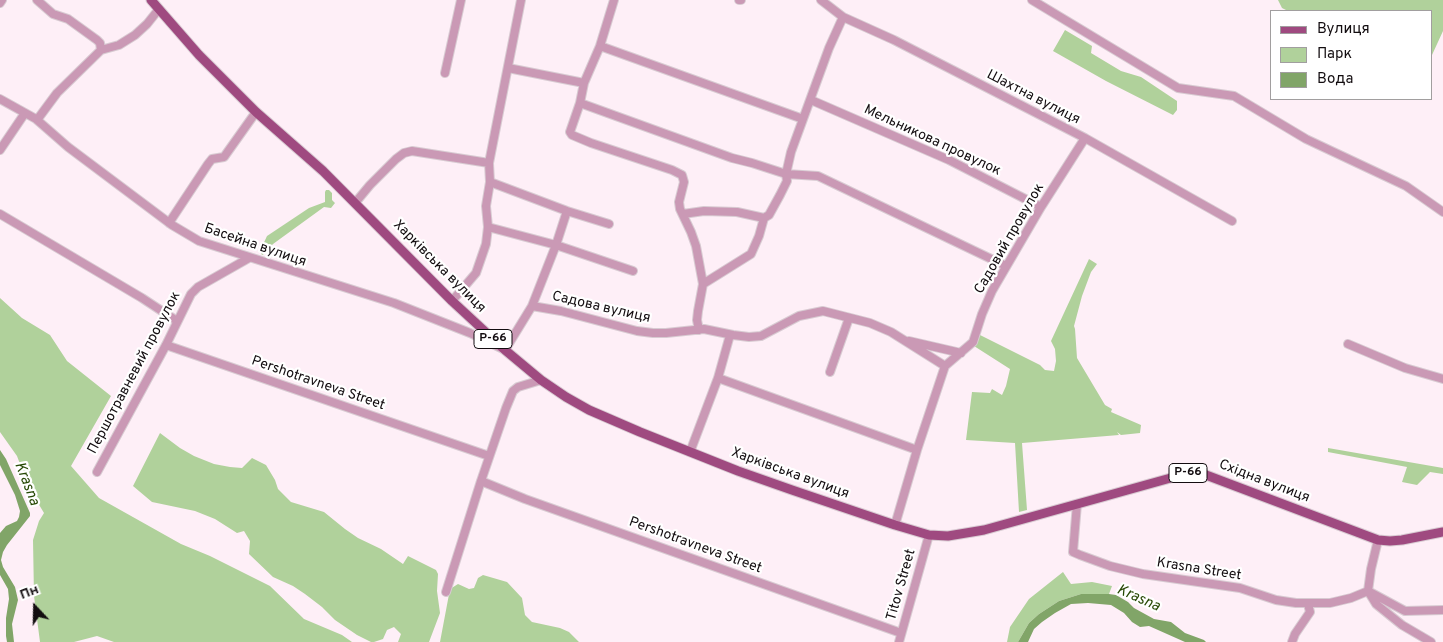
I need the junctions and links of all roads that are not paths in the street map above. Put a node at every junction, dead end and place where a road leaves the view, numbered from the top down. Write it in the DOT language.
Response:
graph roads {
  1 [pos="37,0"];
  2 [pos="151,0"];
  3 [pos="461,0"];
  4 [pos="521,0"];
  5 [pos="614,0"];
  6 [pos="821,0"];
  7 [pos="1032,0"];
  8 [pos="159,9"];
  9 [pos="843,17"];
  10 [pos="600,46"];
  11 [pos="101,50"];
  12 [pos="508,68"];
  13 [pos="445,73"];
  14 [pos="584,83"];
  15 [pos="0,99"];
  16 [pos="811,100"];
  17 [pos="580,104"];
  18 [pos="256,112"];
  19 [pos="25,113"];
  20 [pos="803,119"];
  21 [pos="37,120"];
  22 [pos="1085,138"];
  23 [pos="0,150"];
  24 [pos="489,163"];
  25 [pos="786,174"];
  26 [pos="490,182"];
  27 [pos="355,203"];
  28 [pos="1041,207"];
  29 [pos="567,211"];
  30 [pos="1443,212"];
  31 [pos="0,214"];
  32 [pos="683,214"];
  33 [pos="766,216"];
  34 [pos="1232,221"];
  35 [pos="169,223"];
  36 [pos="609,224"];
  37 [pos="488,227"];
  38 [pos="556,245"];
  39 [pos="249,258"];
  40 [pos="1006,266"];
  41 [pos="633,271"];
  42 [pos="703,284"];
  43 [pos="452,301"];
  44 [pos="532,306"];
  45 [pos="848,318"];
  46 [pos="177,321"];
  47 [pos="699,330"];
  48 [pos="730,334"];
  49 [pos="903,339"];
  50 [pos="1348,344"];
  51 [pos="166,345"];
  52 [pos="505,350"];
  53 [pos="961,353"];
  54 [pos="945,366"];
  55 [pos="830,372"];
  56 [pos="718,378"];
  57 [pos="1443,379"];
  58 [pos="541,380"];
  59 [pos="917,450"];
  60 [pos="690,452"];
  61 [pos="490,456"];
  62 [pos="98,472"];
  63 [pos="481,481"];
  64 [pos="1077,504"];
  65 [pos="895,525"];
  66 [pos="1443,532"];
  67 [pos="929,535"];
  68 [pos="1378,540"];
  69 [pos="1368,590"];
  70 [pos="446,592"];
  71 [pos="1308,604"];
  72 [pos="1443,610"];
  73 [pos="902,633"];
  74 [pos="899,642"];
  75 [pos="1292,642"];
  76 [pos="1431,642"];
  1 -- 11 [label="street"];
  2 -- 8 [label="main road, Харківська вулиця / Р-66"];
  3 -- 13 [label="street"];
  4 -- 12 [label="street"];
  5 -- 10 [label="street"];
  6 -- 9 [label="street, Шахтна вулиця"];
  7 -- 30 [label="street"];
  8 -- 11 [label="street"];
  8 -- 18 [label="main road, Харківська вулиця / Р-66"];
  9 -- 16 [label="street"];
  9 -- 22 [label="street, Шахтна вулиця"];
  10 -- 14 [label="street"];
  10 -- 20 [label="street"];
  11 -- 21 [label="street"];
  12 -- 14 [label="street"];
  12 -- 24 [label="street"];
  14 -- 17 [label="street"];
  15 -- 19 [label="street, Басейна вулиця"];
  16 -- 20 [label="street"];
  16 -- 28 [label="street, Мельникова провулок"];
  17 -- 25 [label="street"];
  17 -- 32 [label="street"];
  18 -- 27 [label="main road, Харківська вулиця / Р-66"];
  18 -- 35 [label="street"];
  19 -- 21 [label="street, Басейна вулиця"];
  19 -- 23 [label="street"];
  20 -- 25 [label="street"];
  21 -- 35 [label="street, Басейна вулиця"];
  22 -- 28 [label="street, Садовий провулок"];
  22 -- 34 [label="street, Шахтна вулиця"];
  24 -- 26 [label="street"];
  24 -- 27 [label="street"];
  25 -- 33 [label="street"];
  25 -- 40 [label="street"];
  26 -- 29 [label="street"];
  26 -- 37 [label="street"];
  27 -- 43 [label="main road, Харківська вулиця / Р-66"];
  28 -- 40 [label="street, Садовий провулок"];
  29 -- 36 [label="street"];
  29 -- 38 [label="street"];
  31 -- 46 [label="street"];
  32 -- 33 [label="street"];
  32 -- 42 [label="street"];
  33 -- 42 [label="street"];
  35 -- 39 [label="street, Басейна вулиця"];
  37 -- 38 [label="street"];
  37 -- 43 [label="street"];
  38 -- 41 [label="street"];
  38 -- 44 [label="street"];
  39 -- 46 [label="street, Першотравневий провулок"];
  39 -- 52 [label="street, Басейна вулиця"];
  40 -- 53 [label="street, Садовий провулок"];
  42 -- 47 [label="street"];
  43 -- 52 [label="main road, Харківська вулиця / Р-66"];
  44 -- 47 [label="street, Садова вулиця"];
  44 -- 52 [label="street"];
  45 -- 48 [label="street, Садова вулиця"];
  45 -- 49 [label="street, Садова вулиця"];
  45 -- 55 [label="street"];
  46 -- 51 [label="street, Першотравневий провулок"];
  47 -- 48 [label="street, Садова вулиця"];
  48 -- 56 [label="street"];
  49 -- 53 [label="street"];
  49 -- 54 [label="street, Садова вулиця"];
  50 -- 57 [label="street"];
  51 -- 61 [label="street, Pershotravneva Street"];
  51 -- 62 [label="street, Першотравневий провулок"];
  52 -- 58 [label="main road, Харківська вулиця / Р-66"];
  53 -- 54 [label="street, Садовий провулок"];
  54 -- 59 [label="street"];
  56 -- 59 [label="street"];
  56 -- 60 [label="street"];
  58 -- 60 [label="main road, Харківська вулиця / Р-66"];
  58 -- 61 [label="street"];
  59 -- 65 [label="street"];
  60 -- 65 [label="main road, Харківська вулиця / Р-66"];
  61 -- 63 [label="street"];
  63 -- 70 [label="street"];
  63 -- 73 [label="street, Pershotravneva Street"];
  64 -- 67 [label="main road, Східна вулиця / Р-66"];
  64 -- 68 [label="main road, Східна вулиця / Р-66"];
  64 -- 71 [label="street, Krasna Street"];
  65 -- 67 [label="main road, Харківська вулиця / Р-66"];
  66 -- 68 [label="main road, Східна вулиця / Р-66"];
  67 -- 73 [label="street, Titov Street"];
  68 -- 69 [label="street"];
  69 -- 71 [label="street, Krasna Street"];
  69 -- 72 [label="street"];
  69 -- 76 [label="street"];
  71 -- 75 [label="street"];
  73 -- 74 [label="street, Titov Street"];
}
